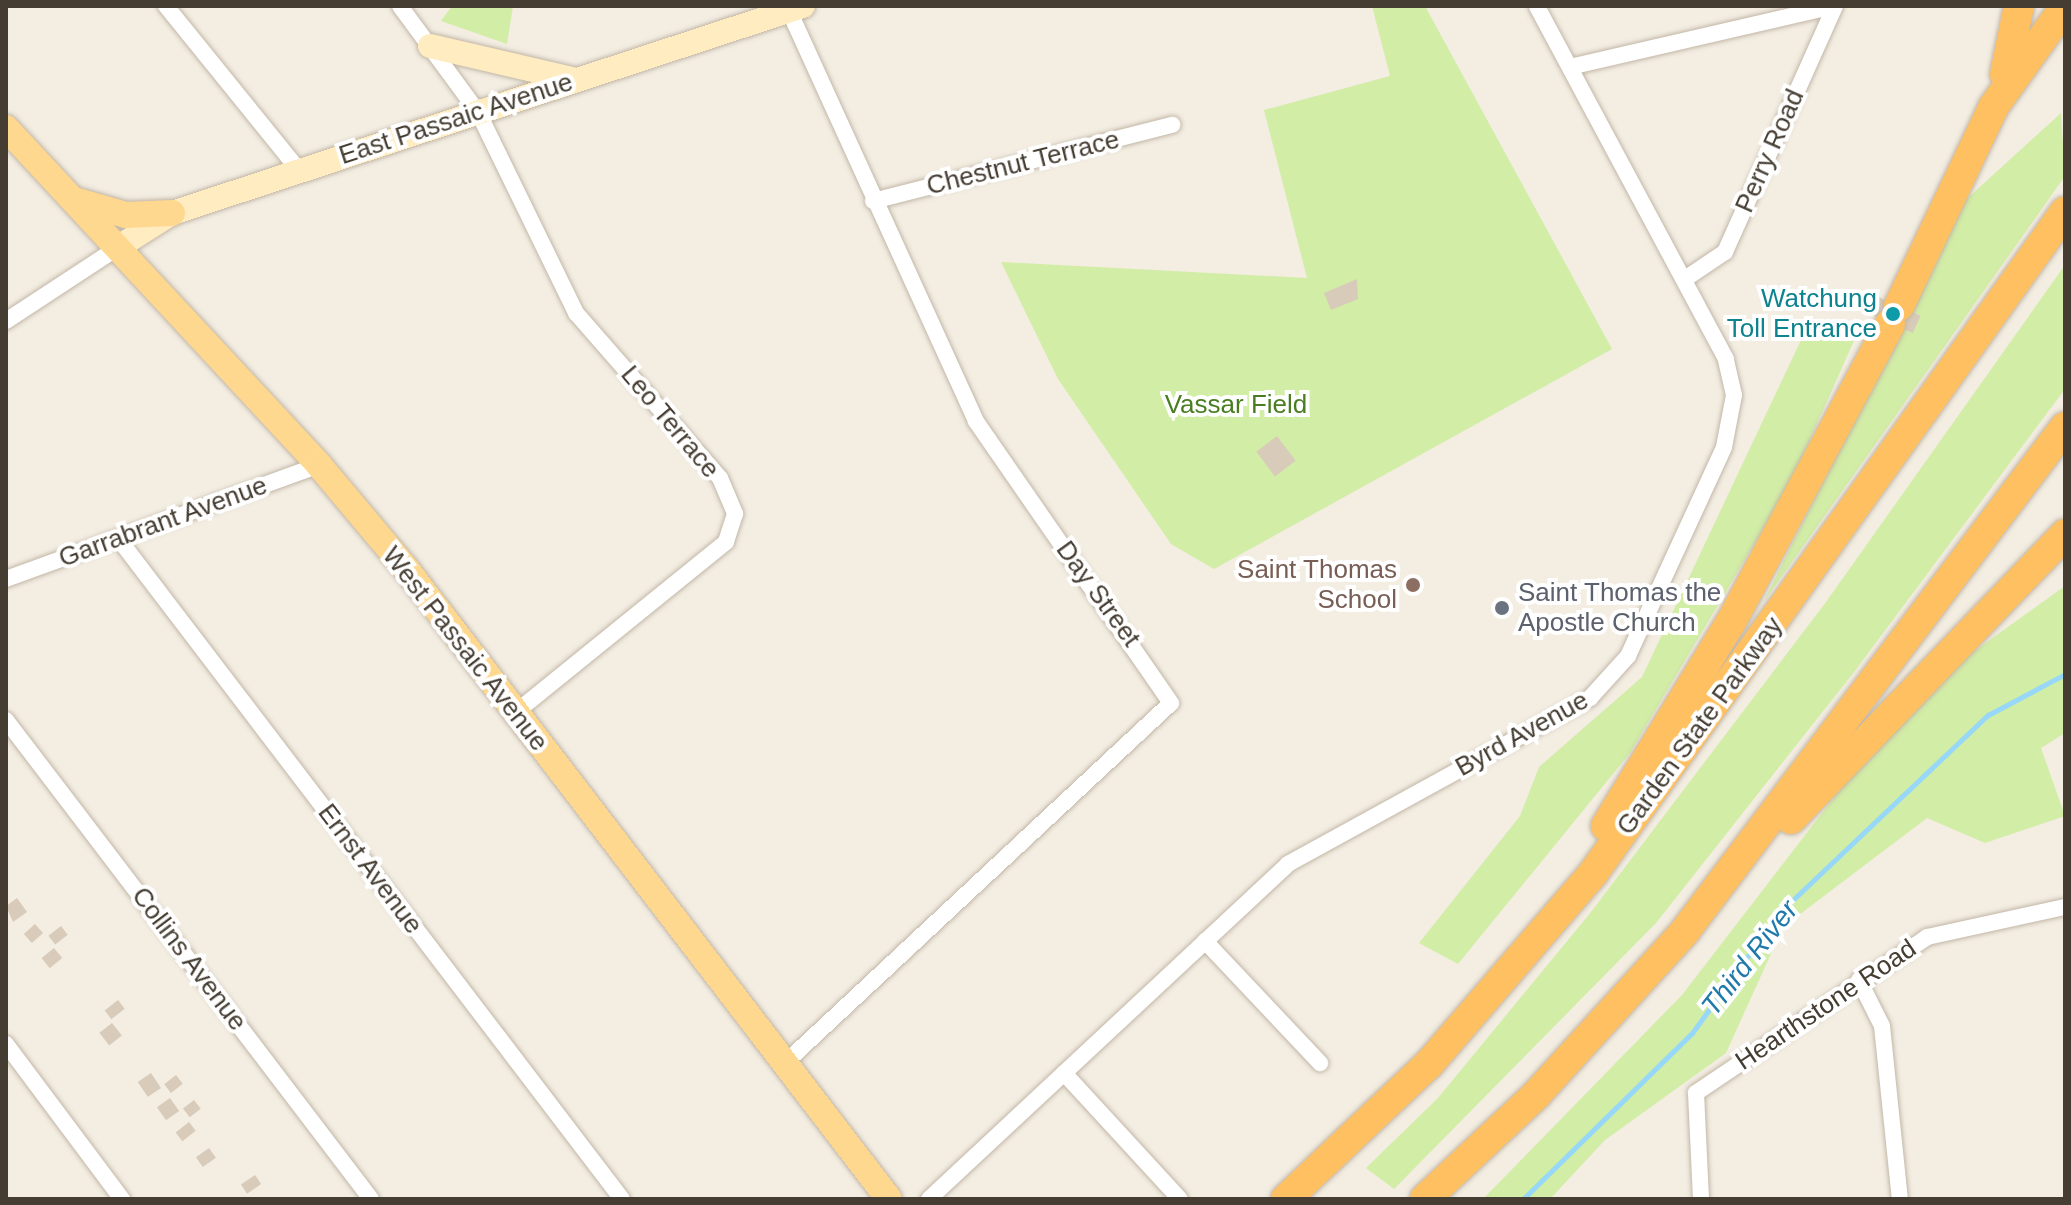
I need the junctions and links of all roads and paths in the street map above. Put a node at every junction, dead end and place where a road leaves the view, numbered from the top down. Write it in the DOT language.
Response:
graph roads {
  1 [pos="166,6"];
  2 [pos="400,6"];
  3 [pos="1537,6"];
  4 [pos="1834,6"];
  5 [pos="2019,6"];
  6 [pos="796,8"];
  7 [pos="2060,15"];
  8 [pos="430,46"];
  9 [pos="1570,67"];
  10 [pos="576,80"];
  11 [pos="1994,106"];
  12 [pos="478,112"];
  13 [pos="1172,125"];
  14 [pos="6,128"];
  15 [pos="299,170"];
  16 [pos="71,199"];
  17 [pos="873,201"];
  18 [pos="2065,212"];
  19 [pos="172,213"];
  20 [pos="117,248"];
  21 [pos="1685,279"];
  22 [pos="6,321"];
  23 [pos="2065,427"];
  24 [pos="319,465"];
  25 [pos="2065,534"];
  26 [pos="118,538"];
  27 [pos="6,579"];
  28 [pos="515,713"];
  29 [pos="6,720"];
  30 [pos="2065,907"];
  31 [pos="1685,931"];
  32 [pos="1205,941"];
  33 [pos="1514,969"];
  34 [pos="1859,980"];
  35 [pos="6,1044"];
  36 [pos="1320,1063"];
  37 [pos="784,1064"];
  38 [pos="1064,1073"];
  39 [pos="122,1199"];
  40 [pos="371,1199"];
  41 [pos="622,1199"];
  42 [pos="889,1199"];
  43 [pos="929,1199"];
  44 [pos="1180,1199"];
  45 [pos="1286,1199"];
  46 [pos="1425,1199"];
  47 [pos="1701,1199"];
  48 [pos="1900,1199"];
  1 -- 15 [label="street"];
  2 -- 8 [label="street, Leo Terrace"];
  3 -- 9 [label="street, Byrd Avenue"];
  4 -- 9 [label="street"];
  4 -- 21 [label="street, Perry Road"];
  5 -- 11 [label="highway"];
  6 -- 10 [label="main road, East Passaic Avenue"];
  6 -- 17 [label="street, Day Street"];
  7 -- 11 [label="highway"];
  8 -- 10 [label="main road"];
  8 -- 12 [label="street, Leo Terrace"];
  9 -- 21 [label="street, Byrd Avenue"];
  10 -- 12 [label="main road, East Passaic Avenue"];
  11 -- 33 [label="highway"];
  12 -- 15 [label="main road, East Passaic Avenue"];
  12 -- 28 [label="street, Leo Terrace"];
  13 -- 17 [label="street, Chestnut Terrace"];
  14 -- 16 [label="main road, West Passaic Avenue"];
  15 -- 19 [label="main road, East Passaic Avenue"];
  16 -- 19 [label="main road"];
  16 -- 20 [label="main road, West Passaic Avenue"];
  17 -- 37 [label="street, Day Street"];
  18 -- 33 [label="highway, Garden State Parkway"];
  19 -- 20 [label="main road, East Passaic Avenue"];
  20 -- 22 [label="street"];
  20 -- 24 [label="main road, West Passaic Avenue"];
  21 -- 32 [label="street, Byrd Avenue"];
  23 -- 31 [label="highway"];
  24 -- 26 [label="street, Garrabrant Avenue"];
  24 -- 28 [label="main road, West Passaic Avenue"];
  25 -- 31 [label="highway"];
  26 -- 27 [label="street, Garrabrant Avenue"];
  26 -- 41 [label="street, Ernst Avenue"];
  28 -- 37 [label="main road, West Passaic Avenue"];
  29 -- 40 [label="street, Collins Avenue"];
  30 -- 34 [label="street, Hearthstone Road"];
  31 -- 46 [label="highway"];
  32 -- 36 [label="street"];
  32 -- 38 [label="street, Byrd Avenue"];
  33 -- 45 [label="highway, Garden State Parkway"];
  34 -- 47 [label="street, Hearthstone Road"];
  34 -- 48 [label="street"];
  35 -- 39 [label="street"];
  37 -- 42 [label="main road, West Passaic Avenue"];
  38 -- 43 [label="street, Byrd Avenue"];
  38 -- 44 [label="street"];
}
